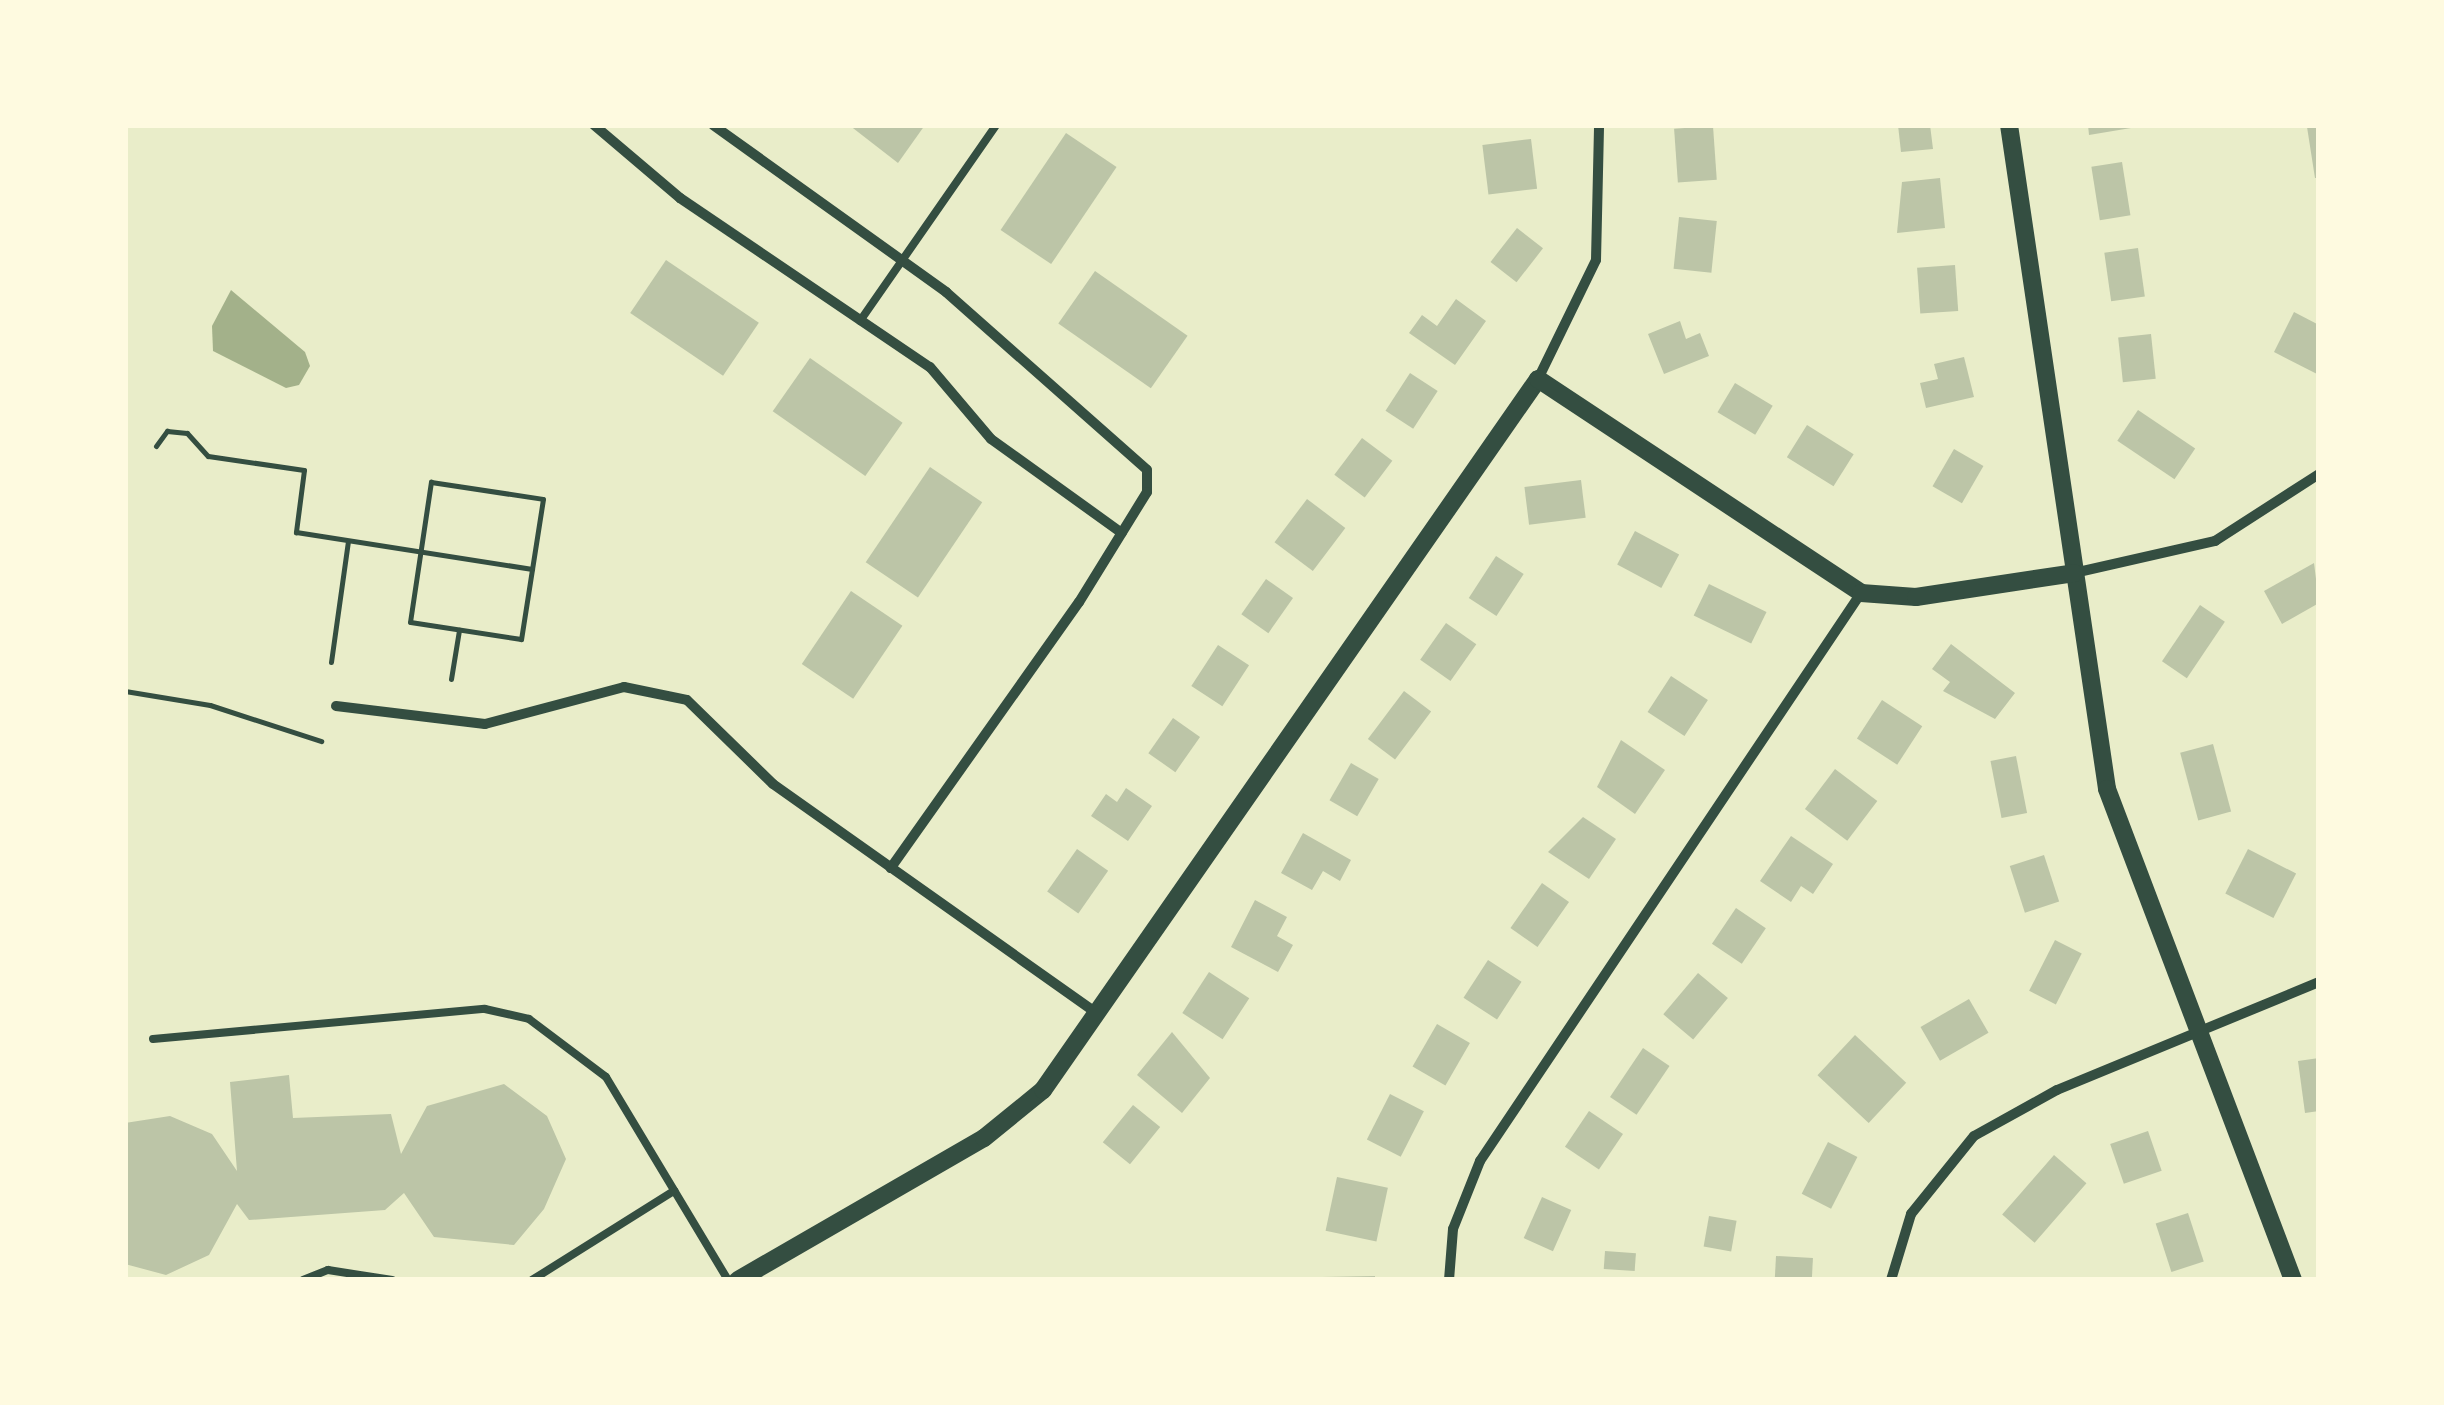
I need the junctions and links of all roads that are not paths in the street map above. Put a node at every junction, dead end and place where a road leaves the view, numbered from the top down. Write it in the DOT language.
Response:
graph roads {
  1 [pos="594,125"];
  2 [pos="713,125"];
  3 [pos="996,125"];
  4 [pos="1599,125"];
  5 [pos="2009,125"];
  6 [pos="901,261"];
  7 [pos="860,321"];
  8 [pos="1538,378"];
  9 [pos="2319,474"];
  10 [pos="1122,533"];
  11 [pos="2074,573"];
  12 [pos="1860,594"];
  13 [pos="336,706"];
  14 [pos="891,868"];
  15 [pos="2319,982"];
  16 [pos="1098,1013"];
  17 [pos="2194,1032"];
  18 [pos="153,1039"];
  19 [pos="674,1191"];
  20 [pos="303,1280"];
  21 [pos="392,1280"];
  22 [pos="532,1280"];
  23 [pos="728,1280"];
  24 [pos="738,1280"];
  25 [pos="1449,1280"];
  26 [pos="1891,1280"];
  27 [pos="2293,1280"];
  1 -- 7 [label="street"];
  2 -- 6 [label="street"];
  3 -- 6 [label="lane"];
  4 -- 8 [label="street"];
  5 -- 11 [label="street"];
  6 -- 7 [label="lane"];
  6 -- 10 [label="street"];
  7 -- 10 [label="street"];
  8 -- 12 [label="street"];
  8 -- 16 [label="street"];
  9 -- 11 [label="street"];
  10 -- 14 [label="street"];
  11 -- 12 [label="street"];
  11 -- 17 [label="street"];
  12 -- 25 [label="street"];
  13 -- 14 [label="street"];
  14 -- 16 [label="street"];
  15 -- 17 [label="street"];
  16 -- 24 [label="street"];
  17 -- 26 [label="street"];
  17 -- 27 [label="street"];
  18 -- 19 [label="lane"];
  19 -- 22 [label="lane"];
  19 -- 23 [label="lane"];
  20 -- 21 [label="lane"];
}
